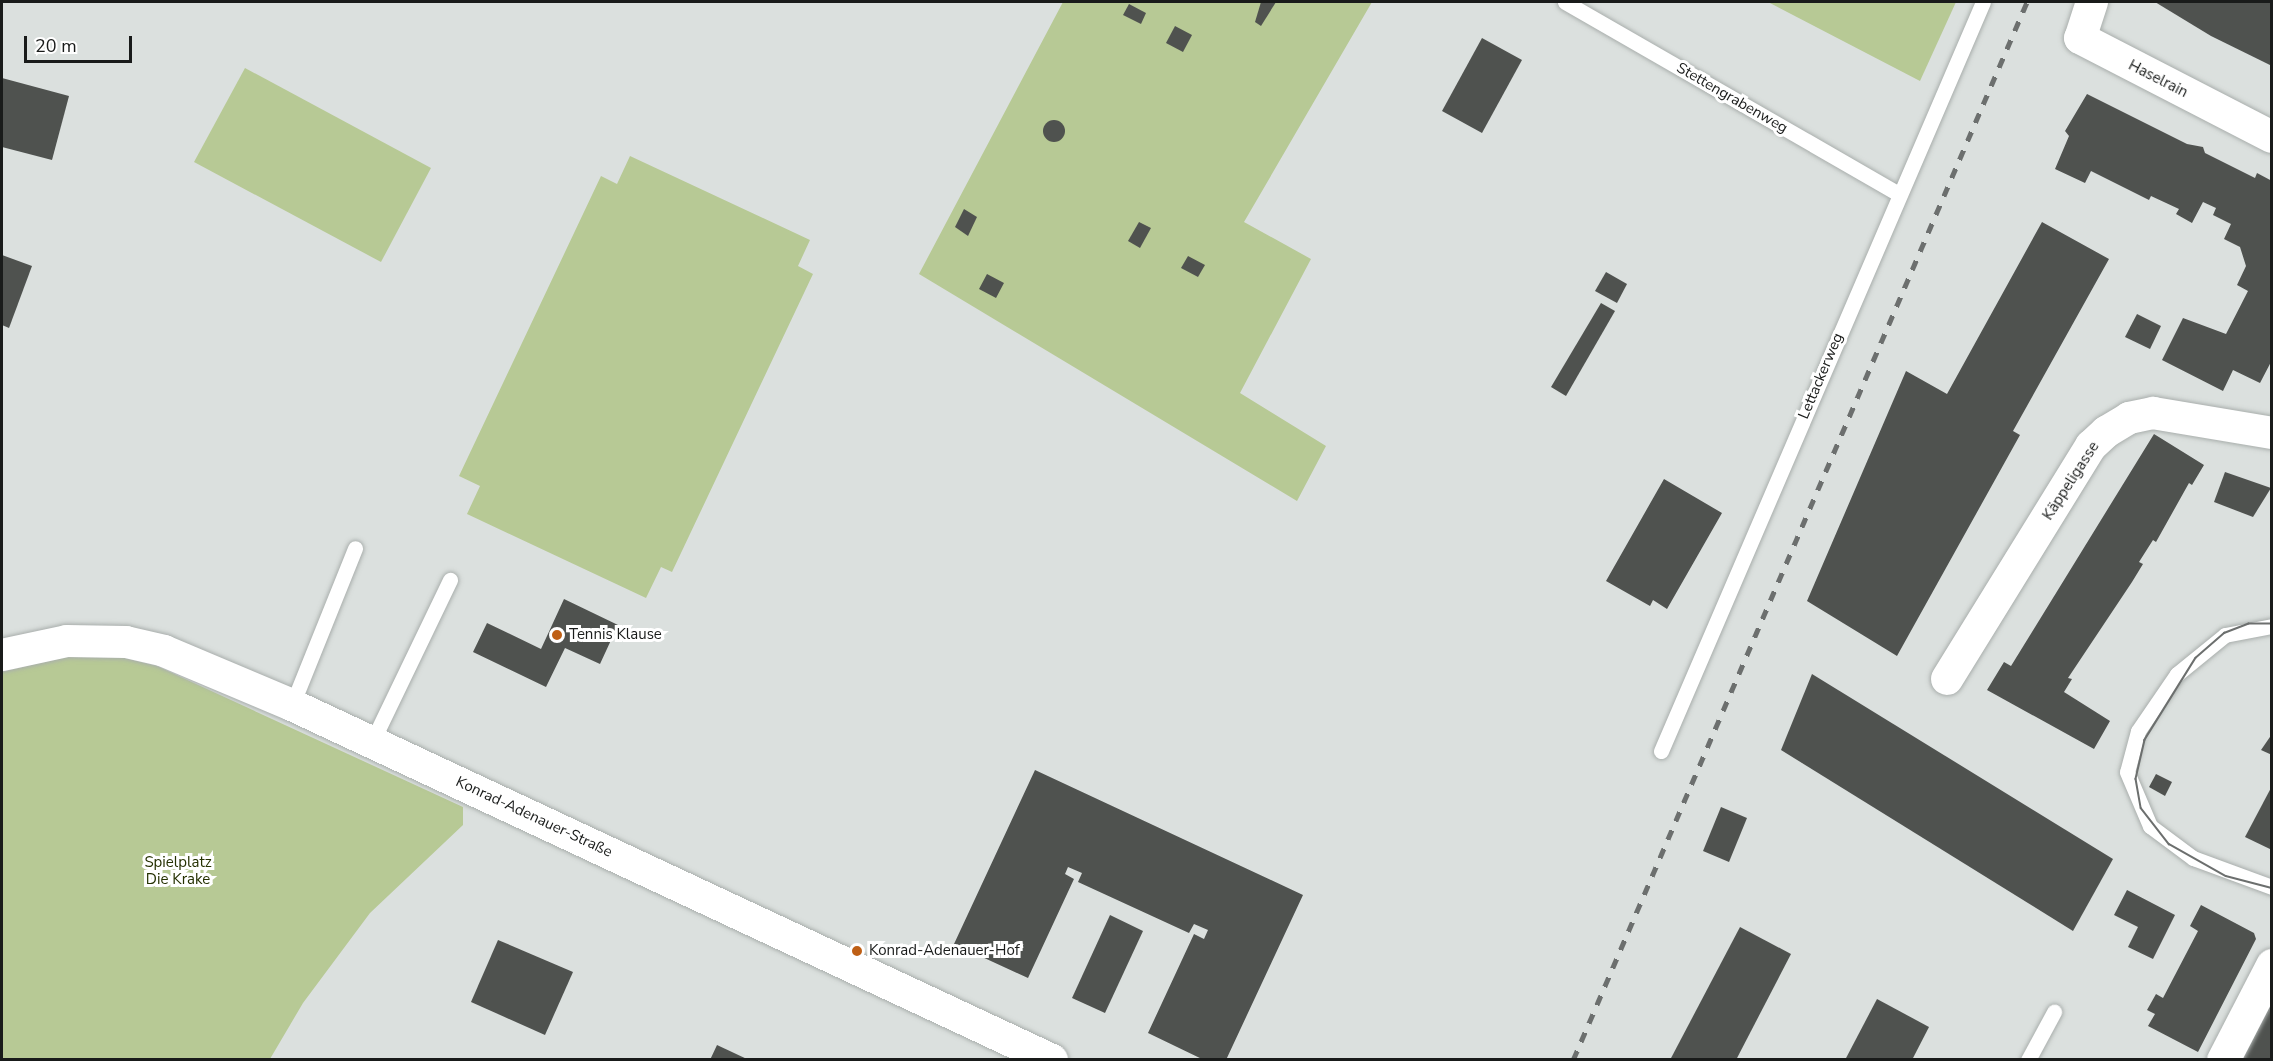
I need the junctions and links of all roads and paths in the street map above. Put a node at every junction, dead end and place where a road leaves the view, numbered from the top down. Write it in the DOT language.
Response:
graph roads {
  1 [pos="1565,2"];
  2 [pos="1983,2"];
  3 [pos="2092,2"];
  4 [pos="2271,137"];
  5 [pos="1899,194"];
  6 [pos="2271,433"];
  7 [pos="355,548"];
  8 [pos="450,580"];
  9 [pos="2271,626"];
  10 [pos="2,655"];
  11 [pos="1947,679"];
  12 [pos="292,705"];
  13 [pos="372,742"];
  14 [pos="1661,751"];
  15 [pos="2271,887"];
  16 [pos="2271,965"];
  17 [pos="2054,1012"];
  18 [pos="1052,1059"];
  19 [pos="2028,1059"];
  20 [pos="2223,1059"];
  1 -- 5 [label="lane, Stettengrabenweg"];
  2 -- 5 [label="lane, Lettackerweg"];
  3 -- 4 [label="street, Haselrain"];
  5 -- 14 [label="lane, Lettackerweg"];
  6 -- 11 [label="street, Käppeligasse"];
  7 -- 12 [label="lane"];
  8 -- 13 [label="lane"];
  9 -- 15 [label="lane"];
  10 -- 12 [label="street, Konrad-Adenauer-Straße"];
  12 -- 13 [label="street, Konrad-Adenauer-Straße"];
  13 -- 18 [label="street, Konrad-Adenauer-Straße"];
  16 -- 20 [label="main road"];
  17 -- 19 [label="lane"];
}
